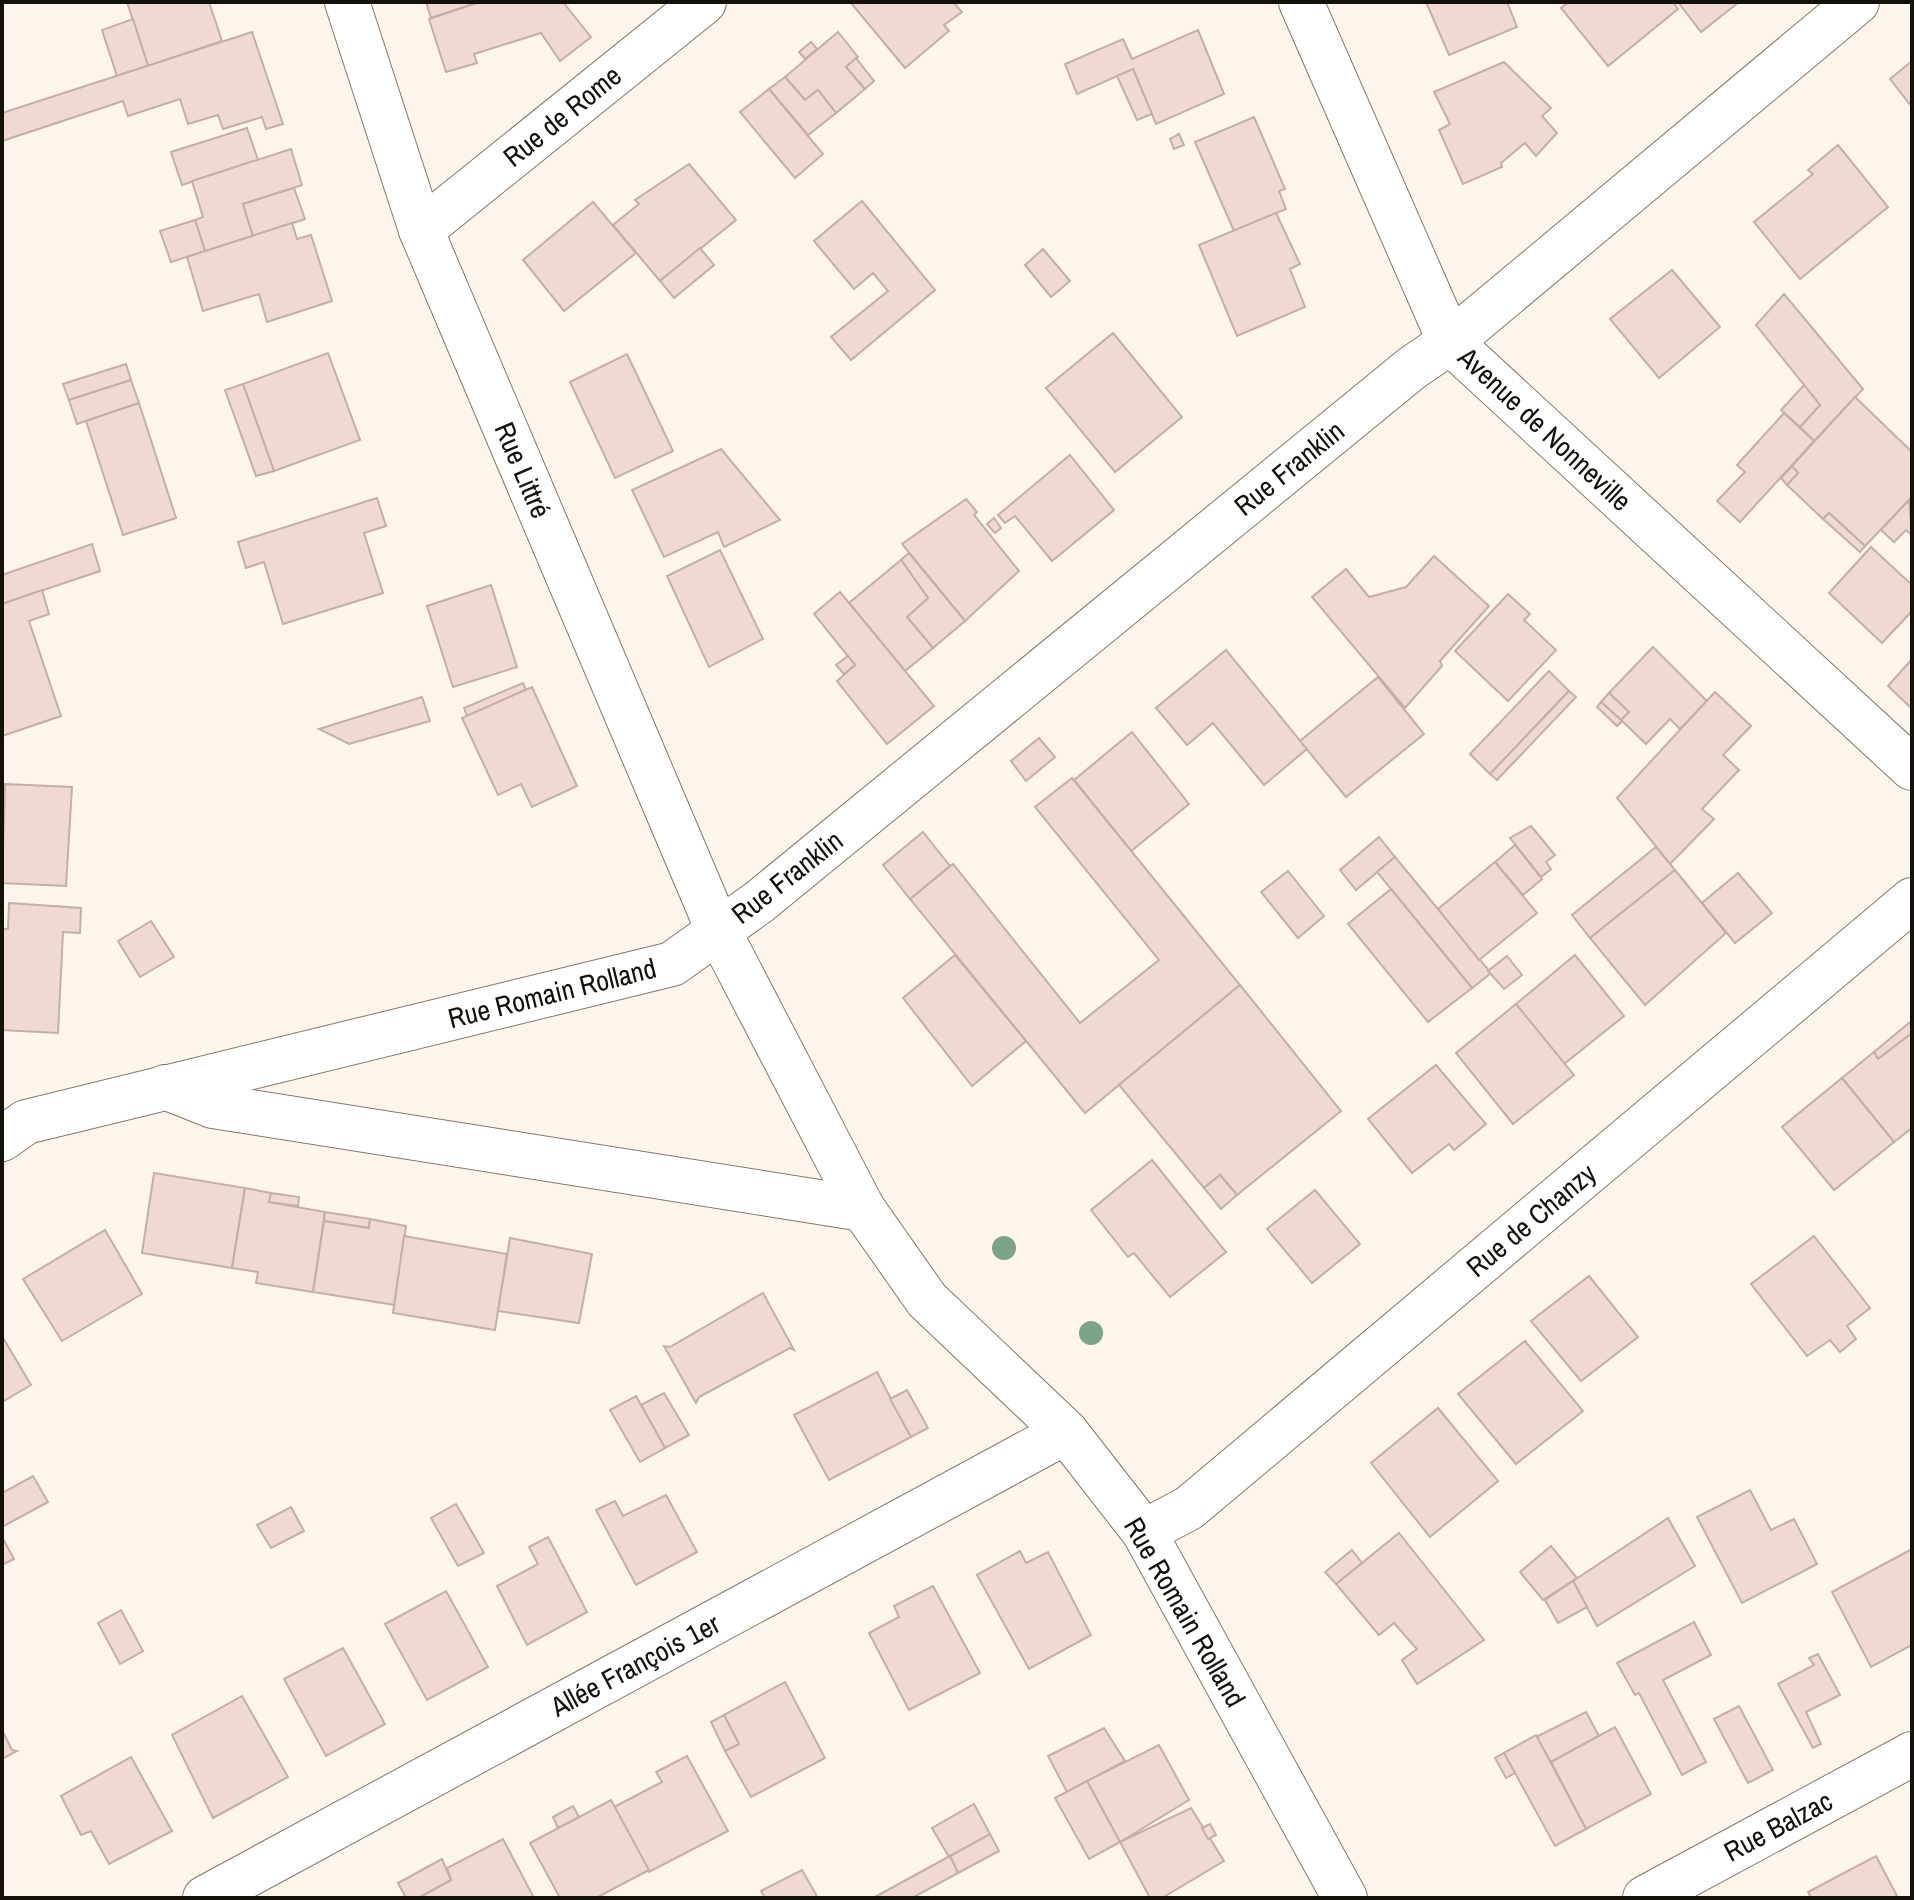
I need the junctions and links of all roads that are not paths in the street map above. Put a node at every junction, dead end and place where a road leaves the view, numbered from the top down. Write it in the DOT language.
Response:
graph roads {
  1 [pos="347,2"];
  2 [pos="704,2"];
  3 [pos="1301,2"];
  4 [pos="1857,2"];
  5 [pos="421,230"];
  6 [pos="1450,342"];
  7 [pos="1912,768"];
  8 [pos="1912,900"];
  9 [pos="718,930"];
  10 [pos="165,1087"];
  11 [pos="2,1139"];
  12 [pos="863,1209"];
  13 [pos="1066,1432"];
  14 [pos="1144,1532"];
  15 [pos="1912,1754"];
  16 [pos="205,1898"];
  17 [pos="1345,1898"];
  18 [pos="1645,1898"];
  1 -- 5 [label="street, Rue Littré"];
  2 -- 5 [label="street, Rue de Rome"];
  3 -- 6 [label="street, Avenue de Nonneville"];
  4 -- 6 [label="street, Rue Franklin"];
  5 -- 9 [label="street, Rue Littré"];
  6 -- 7 [label="street, Avenue de Nonneville"];
  6 -- 9 [label="street, Rue Franklin"];
  8 -- 14 [label="street, Rue de Chanzy"];
  9 -- 10 [label="street, Rue Romain Rolland"];
  9 -- 12 [label="street, Rue Romain Rolland"];
  10 -- 11 [label="street, Rue Romain Rolland"];
  10 -- 12 [label="street"];
  12 -- 13 [label="street, Rue Romain Rolland"];
  13 -- 14 [label="street, Rue Romain Rolland"];
  13 -- 16 [label="street, Allée François 1er"];
  14 -- 17 [label="street, Rue Romain Rolland"];
  15 -- 18 [label="street, Rue Balzac"];
}
